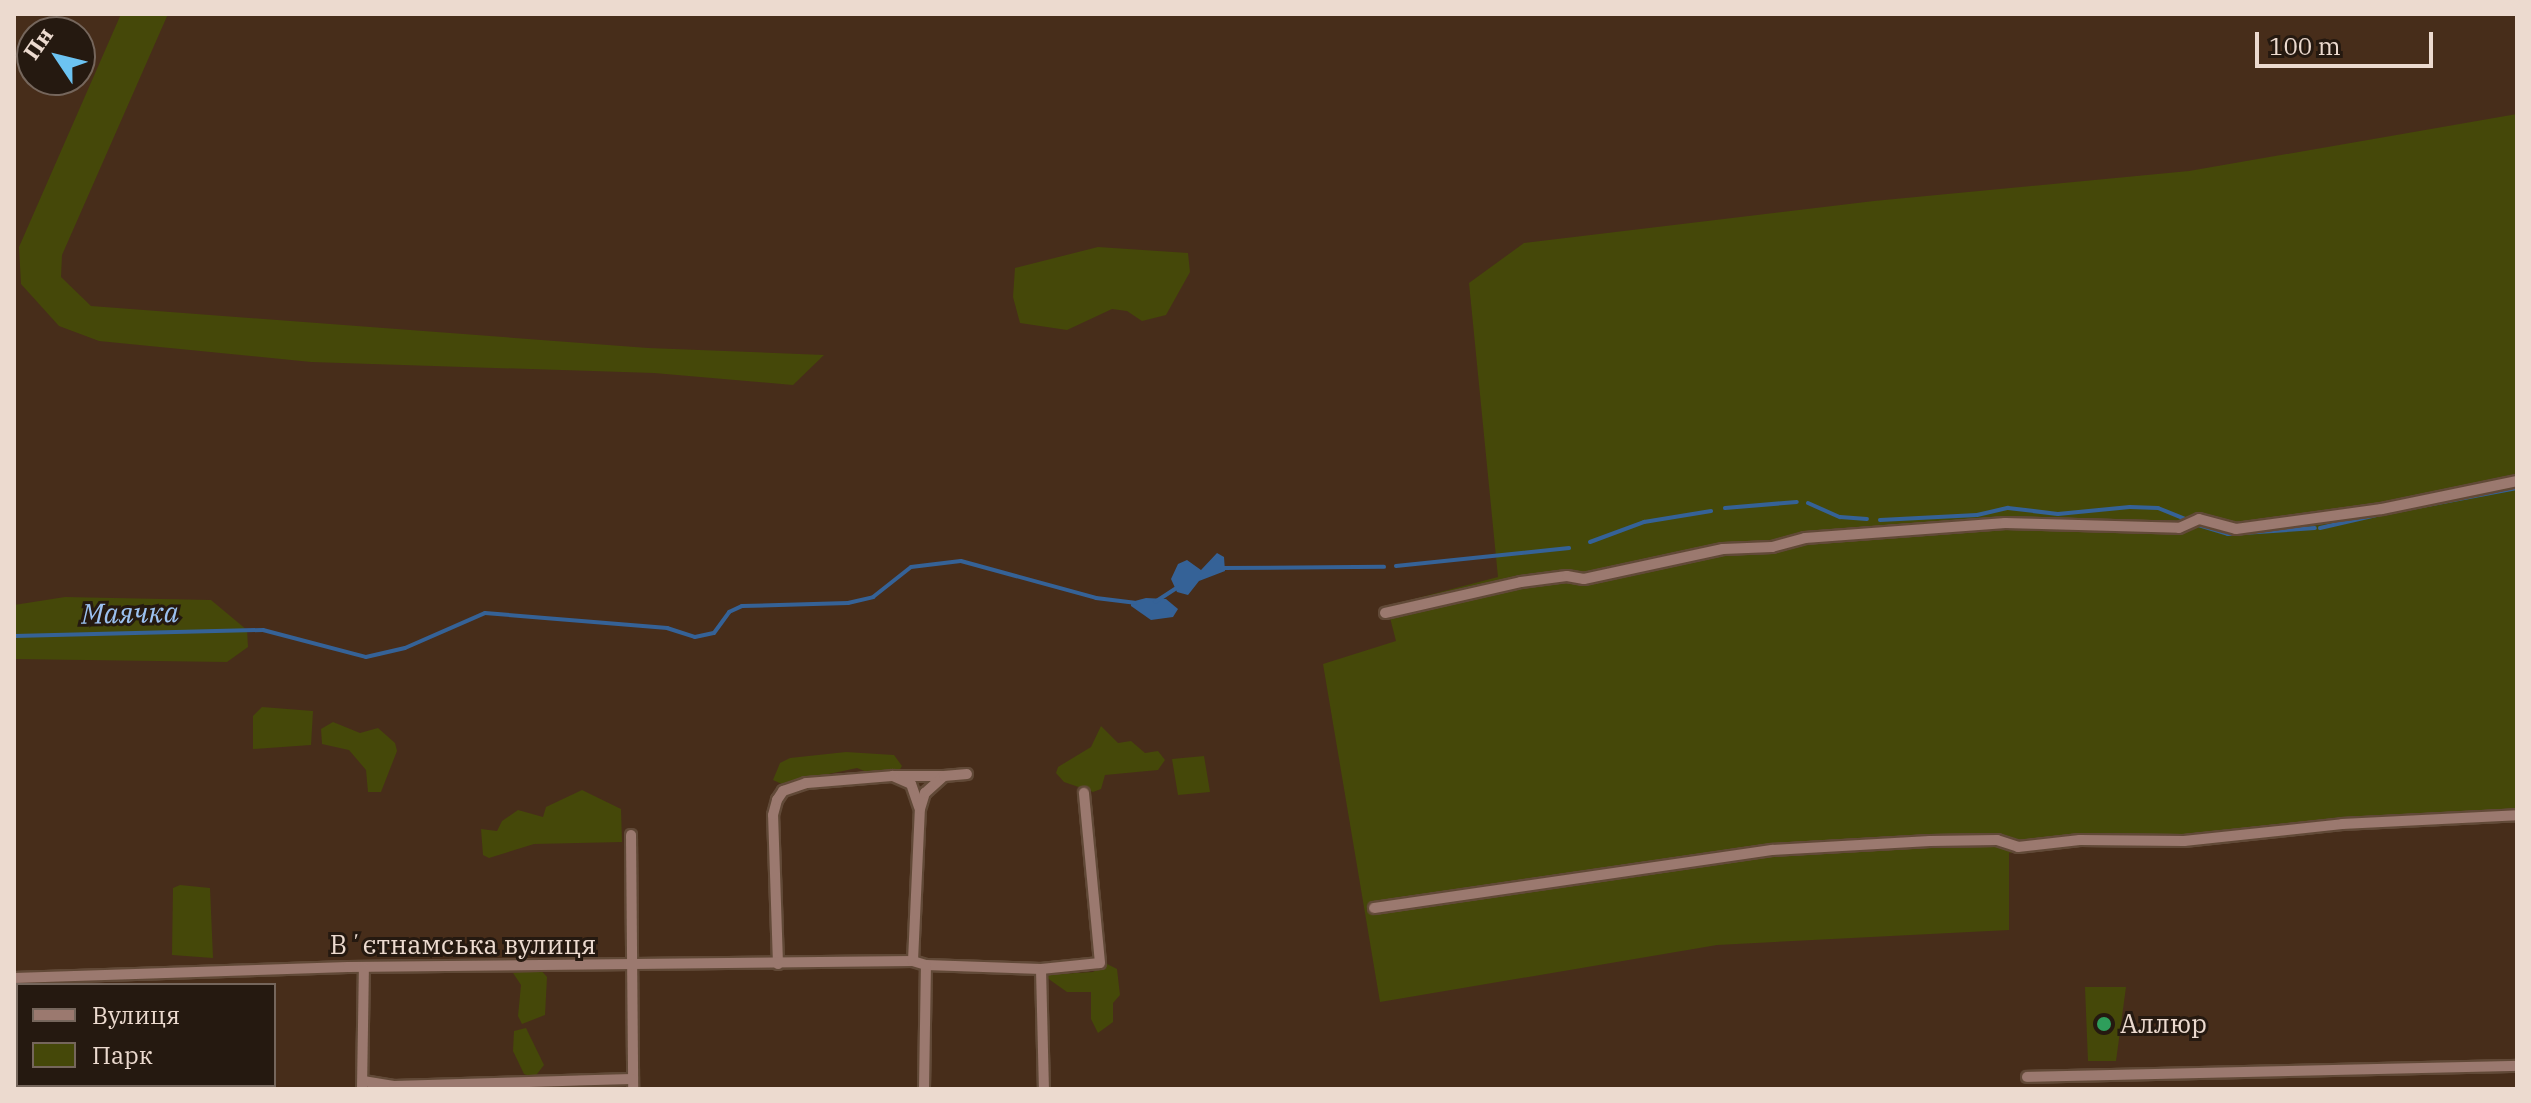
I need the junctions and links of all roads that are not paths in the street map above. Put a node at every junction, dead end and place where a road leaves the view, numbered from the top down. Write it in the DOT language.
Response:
graph roads {
  1 [pos="2517,481"];
  2 [pos="1385,613"];
  3 [pos="967,774"];
  4 [pos="893,776"];
  5 [pos="944,776"];
  6 [pos="1084,793"];
  7 [pos="920,809"];
  8 [pos="2517,815"];
  9 [pos="631,835"];
  10 [pos="1374,908"];
  11 [pos="913,961"];
  12 [pos="778,964"];
  13 [pos="633,965"];
  14 [pos="926,965"];
  15 [pos="364,968"];
  16 [pos="1041,969"];
  17 [pos="14,978"];
  18 [pos="68,981"];
  19 [pos="2517,1066"];
  20 [pos="2066,1076"];
  21 [pos="2027,1077"];
  22 [pos="632,1084"];
  23 [pos="362,1085"];
  24 [pos="924,1089"];
  25 [pos="1044,1089"];
  26 [pos="2060,1089"];
  1 -- 2 [label="street"];
  3 -- 5 [label="street"];
  4 -- 5 [label="street"];
  4 -- 7 [label="street"];
  4 -- 12 [label="street"];
  5 -- 7 [label="street"];
  6 -- 16 [label="street, Вʼєтнамська вулиця"];
  7 -- 11 [label="street"];
  8 -- 10 [label="street"];
  9 -- 13 [label="street"];
  11 -- 12 [label="street, Вʼєтнамська вулиця"];
  11 -- 14 [label="street, Вʼєтнамська вулиця"];
  12 -- 13 [label="street, Вʼєтнамська вулиця"];
  13 -- 15 [label="street, Вʼєтнамська вулиця"];
  13 -- 22 [label="street"];
  14 -- 16 [label="street, Вʼєтнамська вулиця"];
  14 -- 24 [label="street"];
  15 -- 18 [label="street, Вʼєтнамська вулиця"];
  15 -- 23 [label="street"];
  16 -- 25 [label="street"];
  17 -- 18 [label="street, Вʼєтнамська вулиця"];
  19 -- 20 [label="street"];
  20 -- 21 [label="street"];
  20 -- 26 [label="street"];
  22 -- 23 [label="street"];
}
